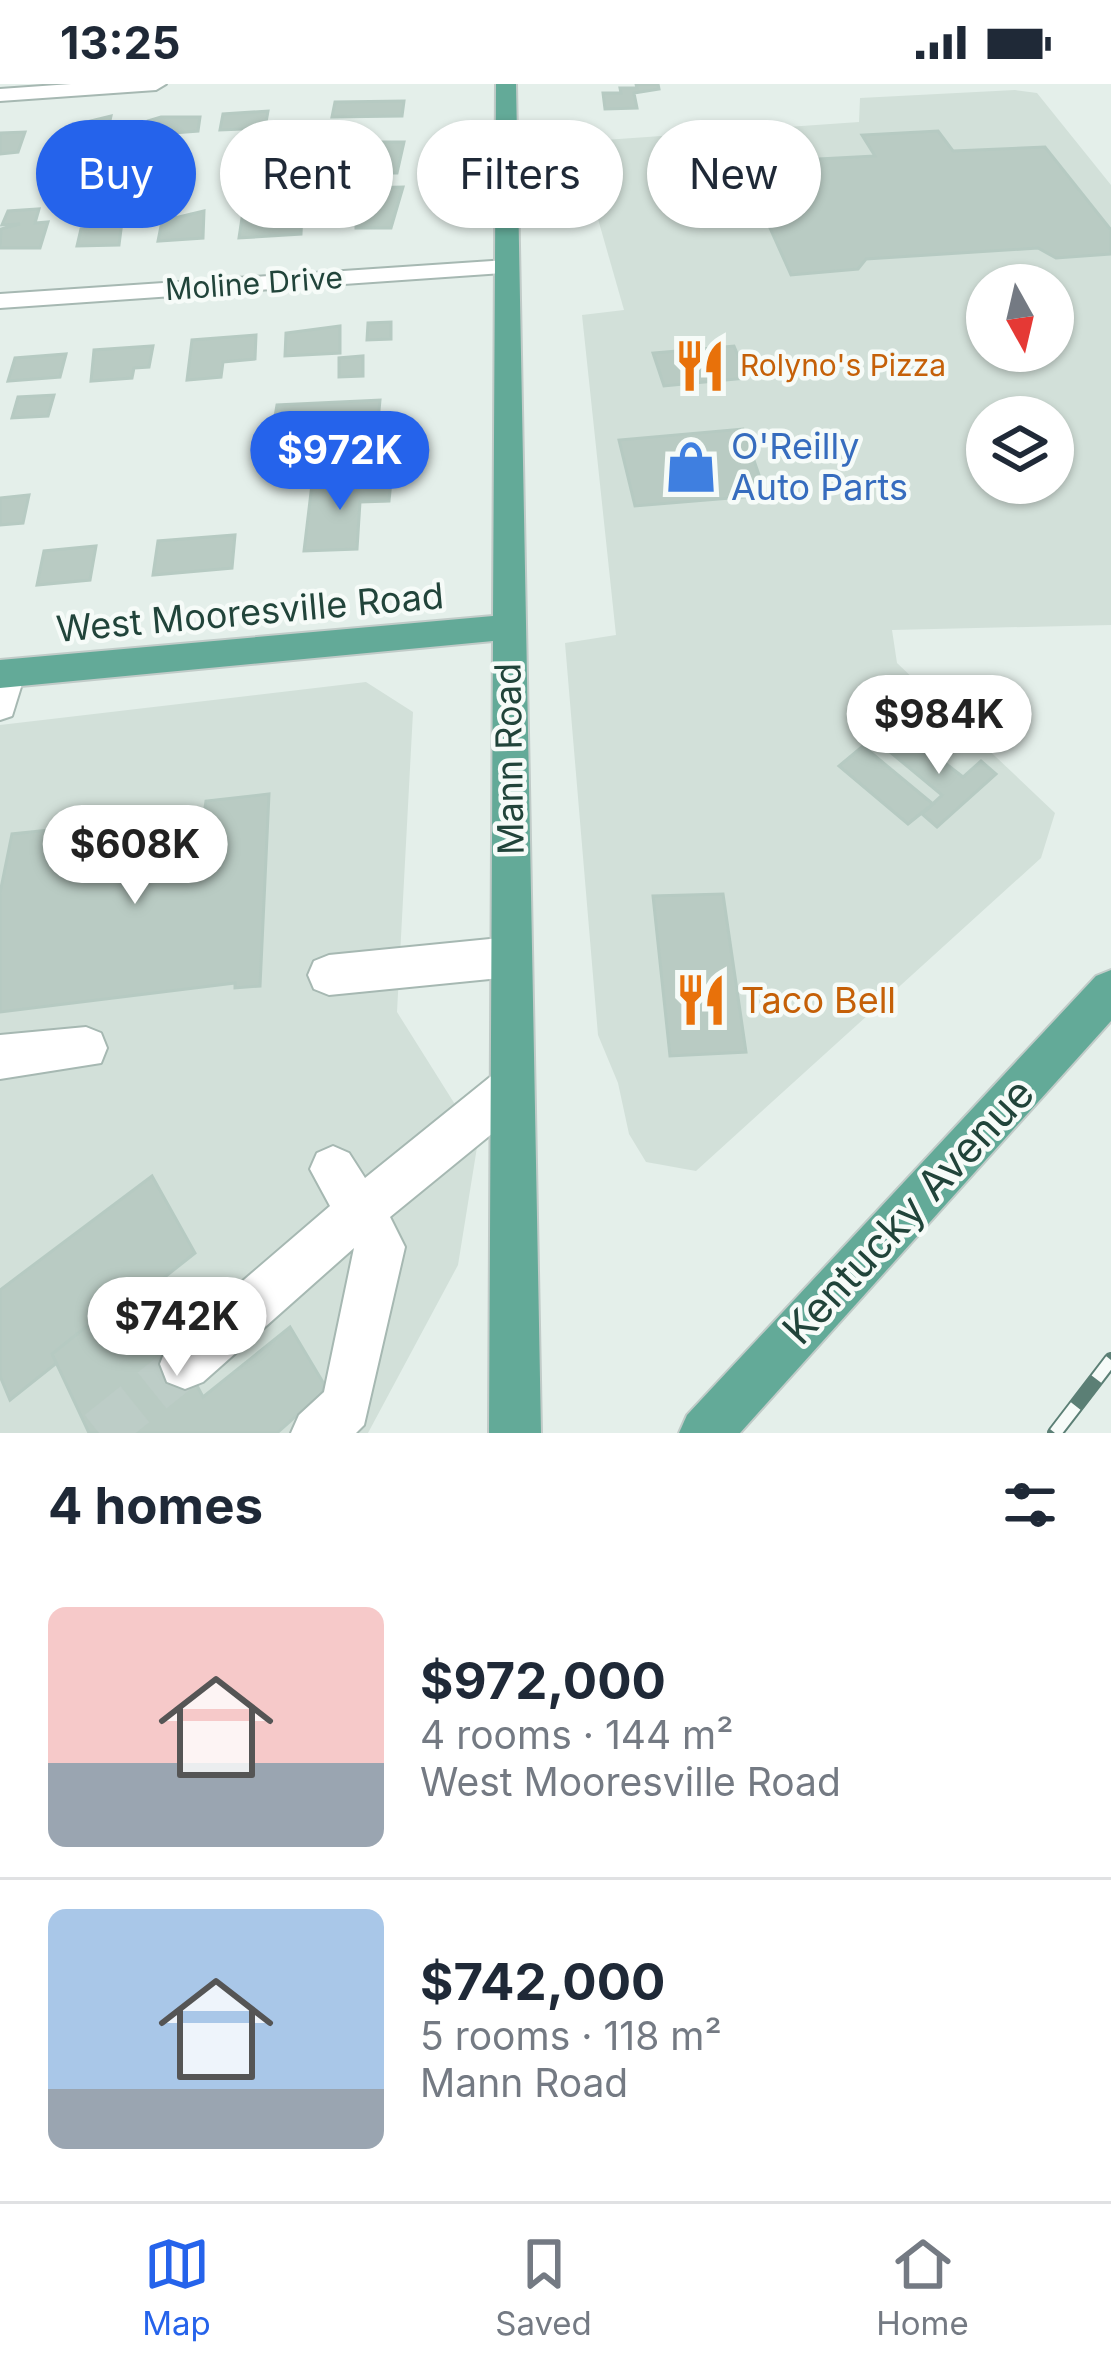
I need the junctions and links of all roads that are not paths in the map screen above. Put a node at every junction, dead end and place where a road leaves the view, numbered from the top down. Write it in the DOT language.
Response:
graph roads {
  1 [pos="155,84"];
  2 [pos="506,84"];
  3 [pos="0,95"];
  4 [pos="508,267"];
  5 [pos="0,301"];
  6 [pos="508,627"];
  7 [pos="3,685"];
  8 [pos="511,957"];
  9 [pos="328,975"];
  10 [pos="1111,990"];
  11 [pos="86,1048"];
  12 [pos="0,1057"];
  13 [pos="512,1089"];
  14 [pos="333,1169"];
  15 [pos="359,1212"];
  16 [pos="185,1364"];
  17 [pos="317,1433"];
  18 [pos="514,1433"];
  19 [pos="706,1433"];
  1 -- 3 [label="street"];
  2 -- 4 [label="main road, Mann Road"];
  4 -- 5 [label="street, Moline Drive"];
  4 -- 6 [label="main road, Mann Road"];
  6 -- 7 [label="main road, West Mooresville Road"];
  6 -- 8 [label="main road, Mann Road"];
  8 -- 9 [label="street"];
  8 -- 13 [label="main road, Mann Road"];
  10 -- 19 [label="main road, Kentucky Avenue"];
  11 -- 12 [label="street"];
  13 -- 15 [label="street"];
  13 -- 18 [label="main road, Mann Road"];
  14 -- 15 [label="street"];
  15 -- 16 [label="street"];
  15 -- 17 [label="street"];
}
